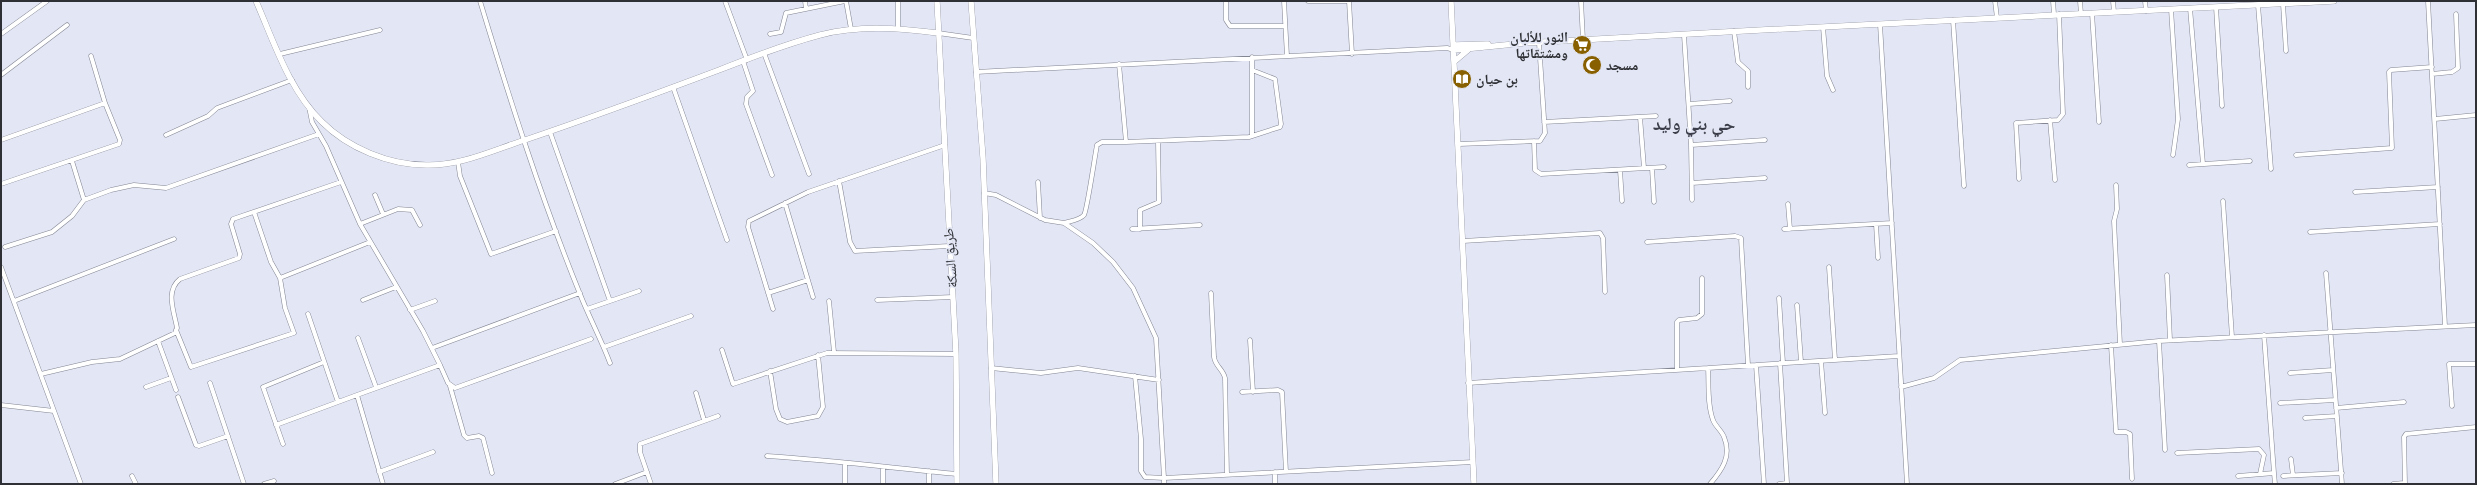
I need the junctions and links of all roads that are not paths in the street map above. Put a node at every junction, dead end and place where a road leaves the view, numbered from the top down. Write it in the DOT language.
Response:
graph roads {
  1 [pos="47,1"];
  2 [pos="256,1"];
  3 [pos="480,1"];
  4 [pos="725,1"];
  5 [pos="805,1"];
  6 [pos="846,1"];
  7 [pos="898,1"];
  8 [pos="937,1"];
  9 [pos="971,1"];
  10 [pos="1226,1"];
  11 [pos="1284,1"];
  12 [pos="1308,1"];
  13 [pos="1349,1"];
  14 [pos="1451,1"];
  15 [pos="1581,1"];
  16 [pos="1995,1"];
  17 [pos="2053,1"];
  18 [pos="2080,1"];
  19 [pos="2113,1"];
  20 [pos="2145,1"];
  21 [pos="2209,1"];
  22 [pos="2334,1"];
  23 [pos="2428,1"];
  24 [pos="2268,3"];
  25 [pos="2231,4"];
  26 [pos="2283,4"];
  27 [pos="2258,5"];
  28 [pos="2216,7"];
  29 [pos="2190,8"];
  30 [pos="2209,8"];
  31 [pos="806,9"];
  32 [pos="2171,9"];
  33 [pos="2146,11"];
  34 [pos="2114,12"];
  35 [pos="2092,13"];
  36 [pos="2056,14"];
  37 [pos="2081,14"];
  38 [pos="2456,14"];
  39 [pos="1997,18"];
  40 [pos="1954,20"];
  41 [pos="1880,24"];
  42 [pos="67,26"];
  43 [pos="1285,26"];
  44 [pos="1823,27"];
  45 [pos="898,29"];
  46 [pos="380,30"];
  47 [pos="851,30"];
  48 [pos="1734,31"];
  49 [pos="938,33"];
  50 [pos="1,34"];
  51 [pos="770,34"];
  52 [pos="1684,35"];
  53 [pos="1453,37"];
  54 [pos="973,38"];
  55 [pos="1583,40"];
  56 [pos="1539,43"];
  57 [pos="1454,47"];
  58 [pos="1469,47"];
  59 [pos="2286,51"];
  60 [pos="764,53"];
  61 [pos="280,54"];
  62 [pos="1352,54"];
  63 [pos="91,56"];
  64 [pos="1287,56"];
  65 [pos="1252,57"];
  66 [pos="745,60"];
  67 [pos="1455,61"];
  68 [pos="1119,64"];
  69 [pos="2432,67"];
  70 [pos="1252,70"];
  71 [pos="976,72"];
  72 [pos="2432,74"];
  73 [pos="1,76"];
  74 [pos="292,80"];
  75 [pos="673,87"];
  76 [pos="1748,87"];
  77 [pos="1833,90"];
  78 [pos="1730,101"];
  79 [pos="105,103"];
  80 [pos="1689,104"];
  81 [pos="2222,106"];
  82 [pos="309,107"];
  83 [pos="1656,116"];
  84 [pos="2476,116"];
  85 [pos="1640,117"];
  86 [pos="2434,119"];
  87 [pos="2050,120"];
  88 [pos="1544,122"];
  89 [pos="2099,122"];
  90 [pos="550,132"];
  91 [pos="319,134"];
  92 [pos="166,135"];
  93 [pos="1252,136"];
  94 [pos="1,140"];
  95 [pos="523,140"];
  96 [pos="1765,140"];
  97 [pos="1158,141"];
  98 [pos="1534,141"];
  99 [pos="1126,142"];
  100 [pos="1459,144"];
  101 [pos="945,145"];
  102 [pos="1691,145"];
  103 [pos="2173,155"];
  104 [pos="2296,155"];
  105 [pos="2250,160"];
  106 [pos="72,161"];
  107 [pos="458,162"];
  108 [pos="2203,164"];
  109 [pos="2189,165"];
  110 [pos="1664,167"];
  111 [pos="1644,168"];
  112 [pos="1652,168"];
  113 [pos="2271,169"];
  114 [pos="1620,170"];
  115 [pos="772,174"];
  116 [pos="809,174"];
  117 [pos="1765,178"];
  118 [pos="2019,178"];
  119 [pos="2054,180"];
  120 [pos="839,181"];
  121 [pos="340,182"];
  122 [pos="1038,182"];
  123 [pos="1692,182"];
  124 [pos="1,184"];
  125 [pos="2116,185"];
  126 [pos="1964,186"];
  127 [pos="2438,187"];
  128 [pos="2355,192"];
  129 [pos="984,193"];
  130 [pos="375,195"];
  131 [pos="84,200"];
  132 [pos="1692,200"];
  133 [pos="2223,200"];
  134 [pos="1622,201"];
  135 [pos="1654,202"];
  136 [pos="784,203"];
  137 [pos="1788,204"];
  138 [pos="254,212"];
  139 [pos="383,214"];
  140 [pos="1040,218"];
  141 [pos="1064,223"];
  142 [pos="1892,223"];
  143 [pos="360,224"];
  144 [pos="1876,224"];
  145 [pos="2440,224"];
  146 [pos="420,225"];
  147 [pos="1200,225"];
  148 [pos="1132,229"];
  149 [pos="1140,229"];
  150 [pos="1790,229"];
  151 [pos="1784,230"];
  152 [pos="556,231"];
  153 [pos="2310,232"];
  154 [pos="174,239"];
  155 [pos="727,240"];
  156 [pos="1463,241"];
  157 [pos="370,242"];
  158 [pos="1647,242"];
  159 [pos="949,246"];
  160 [pos="5,248"];
  161 [pos="1878,258"];
  162 [pos="1,267"];
  163 [pos="1829,267"];
  164 [pos="2326,273"];
  165 [pos="2167,275"];
  166 [pos="280,278"];
  167 [pos="1702,278"];
  168 [pos="808,280"];
  169 [pos="396,287"];
  170 [pos="639,291"];
  171 [pos="1211,292"];
  172 [pos="1606,292"];
  173 [pos="768,293"];
  174 [pos="580,294"];
  175 [pos="813,297"];
  176 [pos="953,297"];
  177 [pos="1779,298"];
  178 [pos="363,300"];
  179 [pos="877,300"];
  180 [pos="14,301"];
  181 [pos="434,301"];
  182 [pos="610,301"];
  183 [pos="829,301"];
  184 [pos="1798,305"];
  185 [pos="587,309"];
  186 [pos="773,309"];
  187 [pos="410,310"];
  188 [pos="308,314"];
  189 [pos="691,316"];
  190 [pos="2476,325"];
  191 [pos="2445,326"];
  192 [pos="176,330"];
  193 [pos="2330,332"];
  194 [pos="2264,335"];
  195 [pos="2232,337"];
  196 [pos="358,338"];
  197 [pos="591,339"];
  198 [pos="1250,340"];
  199 [pos="2170,340"];
  200 [pos="158,341"];
  201 [pos="2159,341"];
  202 [pos="2111,344"];
  203 [pos="2120,344"];
  204 [pos="604,347"];
  205 [pos="432,348"];
  206 [pos="722,350"];
  207 [pos="834,352"];
  208 [pos="956,354"];
  209 [pos="818,355"];
  210 [pos="1899,356"];
  211 [pos="1835,360"];
  212 [pos="1821,361"];
  213 [pos="324,362"];
  214 [pos="1801,362"];
  215 [pos="610,363"];
  216 [pos="1782,363"];
  217 [pos="2476,364"];
  218 [pos="440,365"];
  219 [pos="1748,365"];
  220 [pos="1756,365"];
  221 [pos="991,368"];
  222 [pos="1708,368"];
  223 [pos="1677,369"];
  224 [pos="2333,370"];
  225 [pos="770,371"];
  226 [pos="2290,373"];
  227 [pos="41,374"];
  228 [pos="1135,376"];
  229 [pos="171,378"];
  230 [pos="1159,380"];
  231 [pos="210,383"];
  232 [pos="1468,383"];
  233 [pos="450,386"];
  234 [pos="146,387"];
  235 [pos="376,387"];
  236 [pos="1901,387"];
  237 [pos="176,390"];
  238 [pos="1242,392"];
  239 [pos="1253,392"];
  240 [pos="696,393"];
  241 [pos="357,395"];
  242 [pos="178,397"];
  243 [pos="2335,400"];
  244 [pos="338,402"];
  245 [pos="2404,402"];
  246 [pos="2280,404"];
  247 [pos="1,405"];
  248 [pos="2452,406"];
  249 [pos="2336,408"];
  250 [pos="54,410"];
  251 [pos="1825,413"];
  252 [pos="718,416"];
  253 [pos="2337,416"];
  254 [pos="2305,418"];
  255 [pos="704,420"];
  256 [pos="276,425"];
  257 [pos="2476,427"];
  258 [pos="228,436"];
  259 [pos="283,444"];
  260 [pos="2165,450"];
  261 [pos="433,452"];
  262 [pos="2177,453"];
  263 [pos="767,456"];
  264 [pos="2291,459"];
  265 [pos="1472,462"];
  266 [pos="845,464"];
  267 [pos="883,468"];
  268 [pos="379,472"];
  269 [pos="647,472"];
  270 [pos="929,472"];
  271 [pos="1275,472"];
  272 [pos="1286,472"];
  273 [pos="2342,472"];
  274 [pos="492,473"];
  275 [pos="2274,473"];
  276 [pos="957,474"];
  277 [pos="2260,474"];
  278 [pos="1227,475"];
  279 [pos="2293,475"];
  280 [pos="132,476"];
  281 [pos="2238,476"];
  282 [pos="2283,476"];
  283 [pos="1164,478"];
  284 [pos="2132,479"];
  285 [pos="274,481"];
  286 [pos="82,484"];
  287 [pos="136,484"];
  288 [pos="244,484"];
  289 [pos="264,484"];
  290 [pos="383,484"];
  291 [pos="615,484"];
  292 [pos="651,484"];
  293 [pos="845,484"];
  294 [pos="883,484"];
  295 [pos="929,484"];
  296 [pos="957,484"];
  297 [pos="996,484"];
  298 [pos="1164,484"];
  299 [pos="1275,484"];
  300 [pos="1474,484"];
  301 [pos="1710,484"];
  302 [pos="1764,484"];
  303 [pos="1779,484"];
  304 [pos="1787,484"];
  305 [pos="1907,484"];
  306 [pos="2275,484"];
  307 [pos="2342,484"];
  308 [pos="2393,484"];
  309 [pos="2404,484"];
  1 -- 50 [label="street"];
  2 -- 61 [label="main road"];
  3 -- 95 [label="street"];
  4 -- 66 [label="street"];
  5 -- 31 [label="street"];
  6 -- 31 [label="street"];
  6 -- 47 [label="street"];
  7 -- 45 [label="street"];
  8 -- 49 [label="main road, طريق السكة"];
  9 -- 54 [label="main road"];
  10 -- 43 [label="street"];
  11 -- 43 [label="street"];
  12 -- 13 [label="street"];
  13 -- 62 [label="street"];
  14 -- 53 [label="main road"];
  15 -- 55 [label="street"];
  16 -- 39 [label="street"];
  17 -- 36 [label="street"];
  18 -- 37 [label="street"];
  19 -- 34 [label="street"];
  20 -- 33 [label="street"];
  21 -- 30 [label="street"];
  22 -- 26 [label="main road"];
  23 -- 69 [label="street"];
  24 -- 26 [label="main road"];
  24 -- 27 [label="main road"];
  25 -- 27 [label="main road"];
  25 -- 28 [label="main road"];
  26 -- 59 [label="street"];
  27 -- 113 [label="street"];
  28 -- 30 [label="main road"];
  28 -- 81 [label="street"];
  29 -- 30 [label="main road"];
  29 -- 32 [label="main road"];
  29 -- 108 [label="street"];
  31 -- 51 [label="street"];
  32 -- 33 [label="main road"];
  32 -- 103 [label="street"];
  33 -- 34 [label="main road"];
  34 -- 35 [label="main road"];
  35 -- 37 [label="main road"];
  35 -- 89 [label="street"];
  36 -- 37 [label="main road"];
  36 -- 39 [label="main road"];
  36 -- 87 [label="street"];
  38 -- 72 [label="street"];
  39 -- 40 [label="main road"];
  40 -- 41 [label="main road"];
  40 -- 126 [label="street"];
  41 -- 44 [label="main road"];
  41 -- 142 [label="street"];
  42 -- 73 [label="street"];
  43 -- 64 [label="street"];
  44 -- 48 [label="main road"];
  44 -- 77 [label="street"];
  45 -- 47 [label="main road"];
  45 -- 49 [label="main road"];
  46 -- 61 [label="street"];
  47 -- 60 [label="main road"];
  48 -- 52 [label="main road"];
  48 -- 76 [label="street"];
  49 -- 54 [label="street"];
  49 -- 101 [label="main road, طريق السكة"];
  52 -- 55 [label="main road"];
  52 -- 80 [label="street"];
  53 -- 57 [label="main road"];
  53 -- 58 [label="main road"];
  54 -- 71 [label="main road"];
  55 -- 56 [label="main road"];
  56 -- 58 [label="main road"];
  56 -- 88 [label="street"];
  57 -- 58 [label="main road"];
  57 -- 62 [label="street"];
  57 -- 67 [label="main road"];
  58 -- 67 [label="main road"];
  60 -- 66 [label="main road"];
  60 -- 116 [label="street"];
  61 -- 74 [label="main road"];
  62 -- 64 [label="street"];
  63 -- 79 [label="street"];
  64 -- 65 [label="street"];
  65 -- 68 [label="street"];
  65 -- 70 [label="street"];
  66 -- 75 [label="main road"];
  66 -- 115 [label="street"];
  67 -- 100 [label="main road"];
  68 -- 71 [label="street"];
  68 -- 99 [label="street"];
  69 -- 72 [label="street"];
  69 -- 104 [label="street"];
  70 -- 93 [label="street"];
  70 -- 93 [label="street"];
  71 -- 129 [label="main road"];
  72 -- 86 [label="street"];
  74 -- 82 [label="main road"];
  74 -- 92 [label="street"];
  75 -- 90 [label="main road"];
  75 -- 155 [label="street"];
  78 -- 80 [label="street"];
  79 -- 94 [label="street"];
  79 -- 106 [label="street"];
  80 -- 102 [label="street"];
  82 -- 91 [label="street"];
  82 -- 107 [label="main road"];
  83 -- 85 [label="street"];
  84 -- 86 [label="street"];
  85 -- 88 [label="street"];
  85 -- 111 [label="street"];
  86 -- 127 [label="street"];
  87 -- 118 [label="street"];
  87 -- 119 [label="street"];
  88 -- 98 [label="street"];
  90 -- 95 [label="main road"];
  90 -- 182 [label="street"];
  91 -- 121 [label="street"];
  91 -- 131 [label="street"];
  93 -- 97 [label="street"];
  95 -- 107 [label="main road"];
  95 -- 152 [label="street"];
  96 -- 102 [label="street"];
  97 -- 99 [label="street"];
  97 -- 149 [label="street"];
  98 -- 100 [label="street"];
  98 -- 114 [label="street"];
  99 -- 141 [label="street"];
  100 -- 156 [label="main road"];
  101 -- 120 [label="street"];
  101 -- 159 [label="main road, طريق السكة"];
  102 -- 123 [label="street"];
  105 -- 108 [label="street"];
  106 -- 124 [label="street"];
  106 -- 131 [label="street"];
  107 -- 152 [label="street"];
  108 -- 109 [label="street"];
  110 -- 112 [label="street"];
  111 -- 112 [label="street"];
  111 -- 114 [label="street"];
  112 -- 135 [label="street"];
  114 -- 134 [label="street"];
  117 -- 123 [label="street"];
  120 -- 136 [label="street"];
  120 -- 159 [label="street"];
  121 -- 138 [label="street"];
  121 -- 143 [label="street"];
  122 -- 140 [label="street"];
  123 -- 132 [label="street"];
  125 -- 203 [label="street"];
  127 -- 128 [label="street"];
  127 -- 145 [label="street"];
  129 -- 140 [label="street"];
  129 -- 221 [label="main road"];
  130 -- 139 [label="street"];
  131 -- 160 [label="street"];
  133 -- 195 [label="street"];
  136 -- 168 [label="street"];
  136 -- 173 [label="street"];
  137 -- 150 [label="street"];
  138 -- 166 [label="street"];
  138 -- 192 [label="street"];
  139 -- 143 [label="street"];
  139 -- 146 [label="street"];
  140 -- 141 [label="street"];
  141 -- 230 [label="street"];
  142 -- 144 [label="street"];
  142 -- 210 [label="street"];
  143 -- 157 [label="street"];
  144 -- 150 [label="street"];
  144 -- 161 [label="street"];
  145 -- 153 [label="street"];
  145 -- 191 [label="street"];
  147 -- 149 [label="street"];
  148 -- 149 [label="street"];
  150 -- 151 [label="street"];
  152 -- 174 [label="street"];
  154 -- 180 [label="street"];
  156 -- 172 [label="street"];
  156 -- 232 [label="main road"];
  157 -- 166 [label="street"];
  157 -- 169 [label="street"];
  158 -- 219 [label="street"];
  159 -- 176 [label="main road, طريق السكة"];
  162 -- 180 [label="street"];
  163 -- 211 [label="street"];
  164 -- 193 [label="street"];
  165 -- 199 [label="street"];
  166 -- 192 [label="street"];
  167 -- 223 [label="street"];
  168 -- 173 [label="street"];
  168 -- 175 [label="street"];
  169 -- 178 [label="street"];
  169 -- 187 [label="street"];
  170 -- 182 [label="street"];
  171 -- 278 [label="street"];
  173 -- 186 [label="street"];
  174 -- 185 [label="street"];
  174 -- 205 [label="street"];
  176 -- 179 [label="street"];
  176 -- 208 [label="main road, طريق السكة"];
  177 -- 216 [label="street"];
  180 -- 227 [label="street"];
  181 -- 187 [label="street"];
  182 -- 185 [label="street"];
  183 -- 207 [label="street"];
  184 -- 214 [label="street"];
  185 -- 204 [label="street"];
  187 -- 205 [label="street"];
  188 -- 213 [label="street"];
  189 -- 204 [label="street"];
  190 -- 191 [label="street"];
  191 -- 193 [label="street"];
  192 -- 200 [label="street"];
  193 -- 194 [label="street"];
  193 -- 224 [label="street"];
  194 -- 195 [label="street"];
  194 -- 275 [label="street"];
  195 -- 199 [label="street"];
  196 -- 235 [label="street"];
  197 -- 233 [label="street"];
  198 -- 239 [label="street"];
  199 -- 201 [label="street"];
  200 -- 227 [label="street"];
  200 -- 229 [label="street"];
  201 -- 203 [label="street"];
  201 -- 260 [label="street"];
  202 -- 203 [label="street"];
  202 -- 236 [label="street"];
  202 -- 284 [label="street"];
  204 -- 215 [label="street"];
  205 -- 218 [label="street"];
  206 -- 225 [label="street"];
  207 -- 208 [label="street"];
  207 -- 209 [label="street"];
  208 -- 276 [label="main road, طريق السكة"];
  209 -- 225 [label="street"];
  209 -- 225 [label="street"];
  210 -- 211 [label="street"];
  210 -- 236 [label="street"];
  211 -- 212 [label="street"];
  212 -- 214 [label="street"];
  212 -- 251 [label="street"];
  213 -- 244 [label="street"];
  213 -- 256 [label="street"];
  214 -- 216 [label="street"];
  216 -- 220 [label="street"];
  216 -- 304 [label="street"];
  217 -- 248 [label="street"];
  218 -- 233 [label="street"];
  218 -- 235 [label="street"];
  219 -- 220 [label="street"];
  219 -- 222 [label="street"];
  220 -- 302 [label="street"];
  221 -- 228 [label="street"];
  221 -- 297 [label="main road"];
  222 -- 223 [label="street"];
  222 -- 301 [label="street"];
  223 -- 232 [label="street"];
  224 -- 226 [label="street"];
  224 -- 243 [label="street"];
  227 -- 250 [label="street"];
  228 -- 230 [label="street"];
  228 -- 283 [label="street"];
  229 -- 234 [label="street"];
  229 -- 237 [label="street"];
  230 -- 283 [label="street"];
  231 -- 258 [label="street"];
  232 -- 265 [label="main road"];
  233 -- 274 [label="street"];
  235 -- 241 [label="street"];
  236 -- 305 [label="street"];
  238 -- 239 [label="street"];
  239 -- 272 [label="street"];
  240 -- 255 [label="street"];
  241 -- 244 [label="street"];
  241 -- 268 [label="street"];
  242 -- 258 [label="street"];
  243 -- 246 [label="street"];
  243 -- 249 [label="street"];
  244 -- 256 [label="street"];
  245 -- 249 [label="street"];
  247 -- 250 [label="street"];
  249 -- 253 [label="street"];
  250 -- 286 [label="street"];
  252 -- 255 [label="street"];
  253 -- 254 [label="street"];
  253 -- 273 [label="street"];
  255 -- 269 [label="street"];
  256 -- 259 [label="street"];
  257 -- 309 [label="street"];
  258 -- 288 [label="street"];
  261 -- 268 [label="street"];
  262 -- 277 [label="street"];
  263 -- 266 [label="street"];
  264 -- 279 [label="street"];
  265 -- 272 [label="street"];
  265 -- 300 [label="main road"];
  266 -- 267 [label="street"];
  266 -- 293 [label="street"];
  267 -- 270 [label="street"];
  267 -- 294 [label="street"];
  268 -- 290 [label="street"];
  269 -- 291 [label="street"];
  269 -- 292 [label="street"];
  270 -- 276 [label="street"];
  270 -- 295 [label="street"];
  271 -- 272 [label="street"];
  271 -- 278 [label="street"];
  271 -- 299 [label="street"];
  273 -- 279 [label="street"];
  273 -- 307 [label="street"];
  275 -- 277 [label="street"];
  275 -- 306 [label="street"];
  276 -- 296 [label="main road, طريق السكة"];
  277 -- 281 [label="street"];
  278 -- 283 [label="street"];
  279 -- 282 [label="street"];
  280 -- 287 [label="street"];
  283 -- 298 [label="street"];
  285 -- 289 [label="street"];
  303 -- 304 [label="street"];
  308 -- 309 [label="street"];
}
